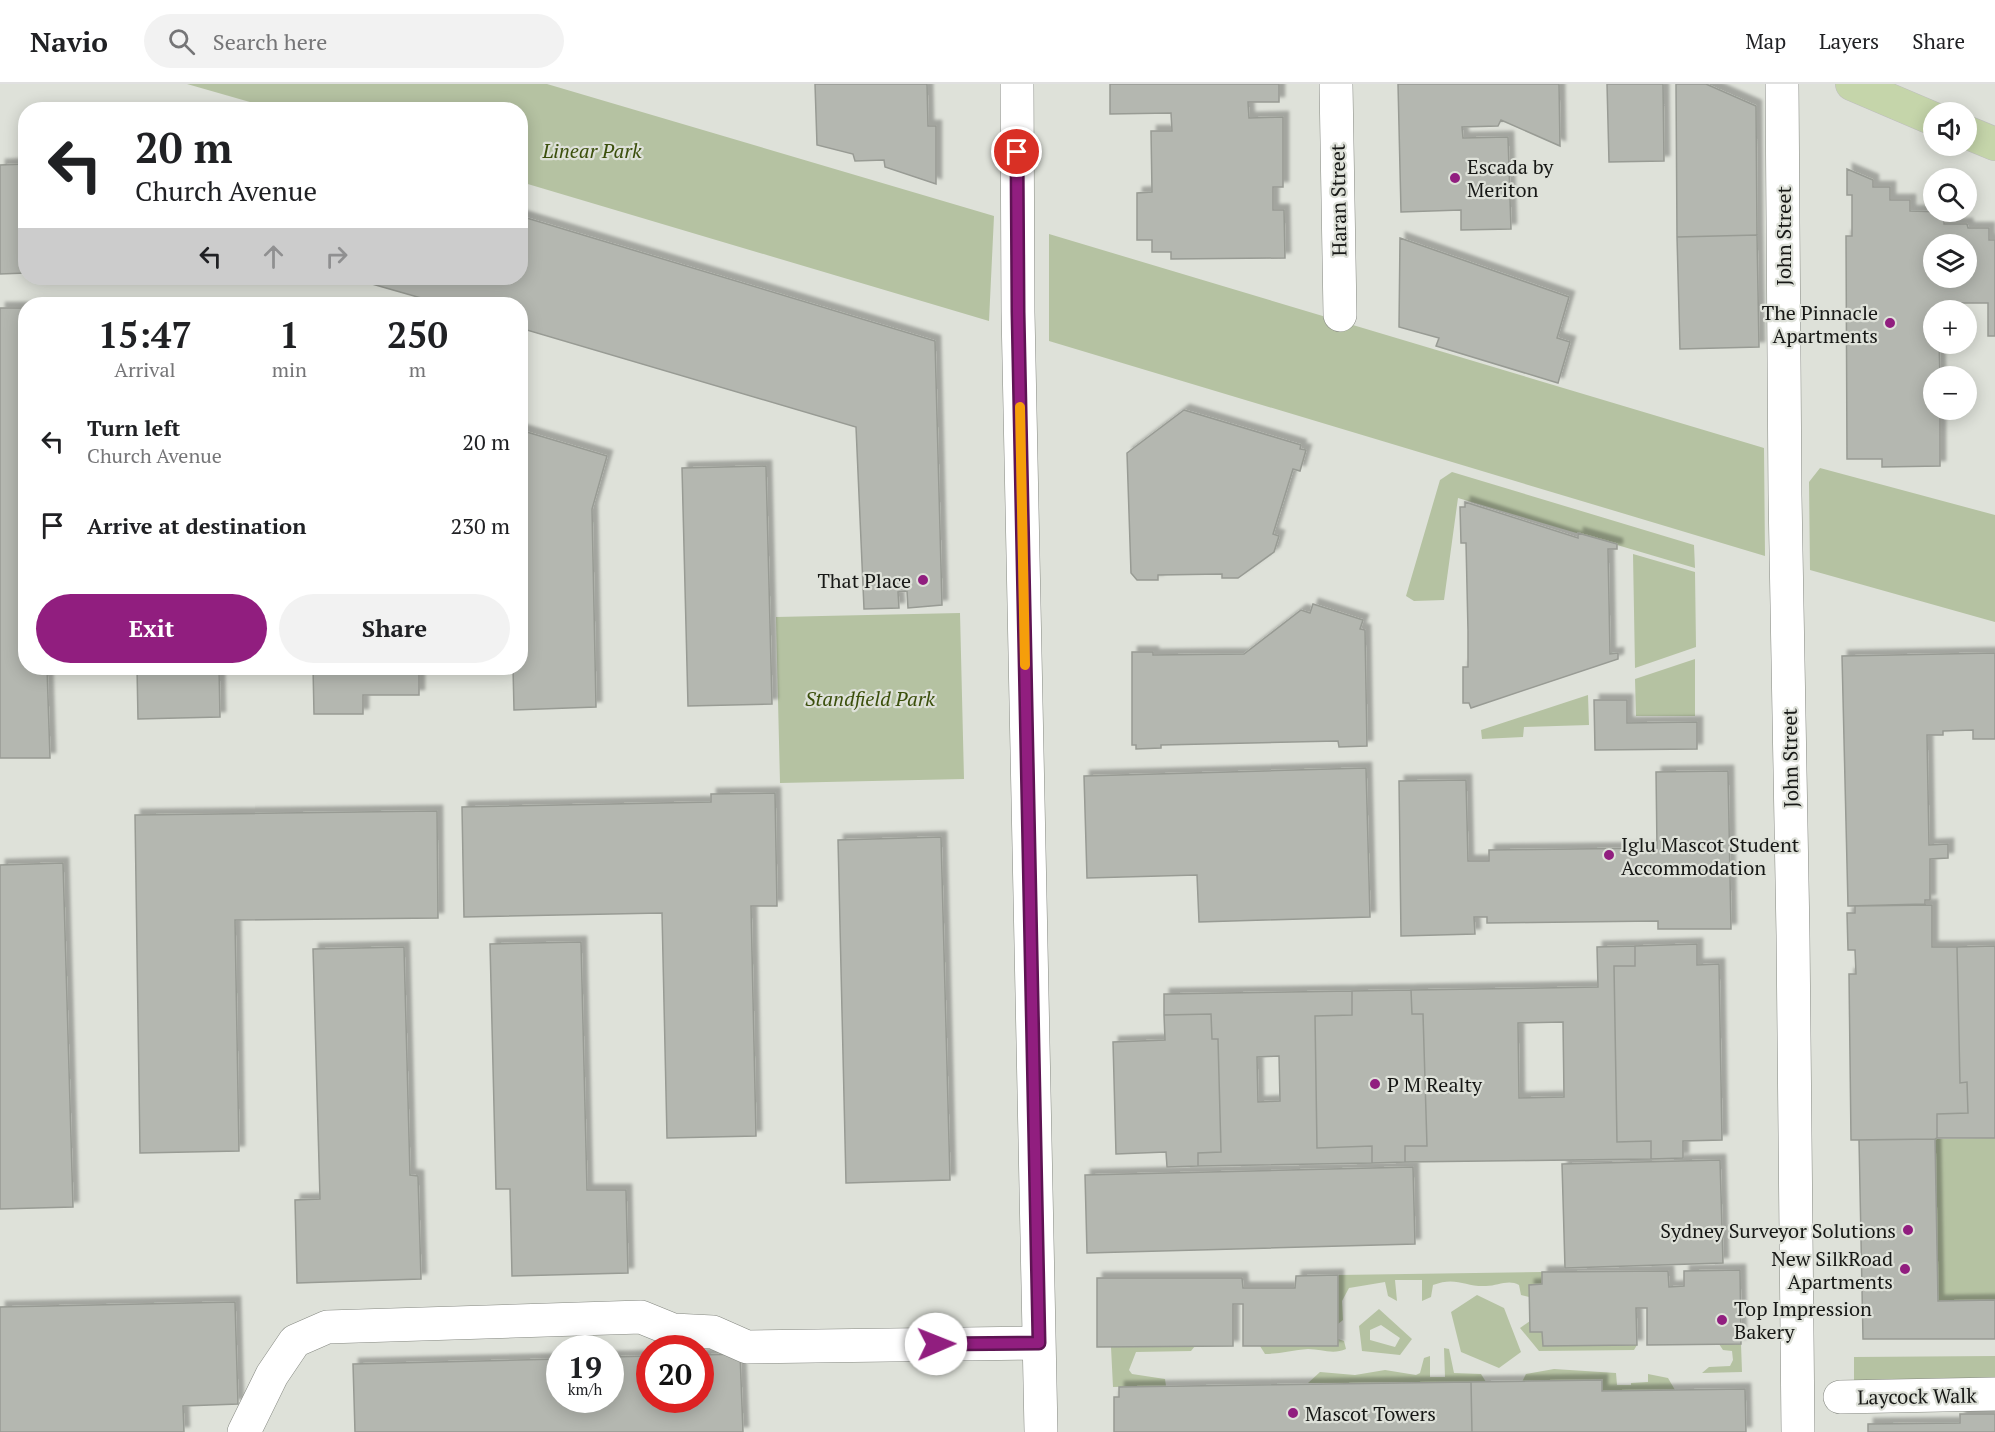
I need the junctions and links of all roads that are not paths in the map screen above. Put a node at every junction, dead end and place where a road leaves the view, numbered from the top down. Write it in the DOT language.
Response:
graph roads {
  1 [pos="1017,84"];
  2 [pos="1336,84"];
  3 [pos="1782,84"];
  4 [pos="1852,84"];
  5 [pos="1923,113"];
  6 [pos="1977,137"];
  7 [pos="1995,144"];
  8 [pos="1340,315"];
  9 [pos="1039,1343"];
  10 [pos="1995,1394"];
  11 [pos="1840,1397"];
  12 [pos="244,1432"];
  13 [pos="1041,1432"];
  14 [pos="1798,1432"];
  1 -- 9 [label="street"];
  2 -- 8 [label="street, Haran Street"];
  3 -- 14 [label="street, John Street"];
  4 -- 5 [label="main road"];
  6 -- 7 [label="main road"];
  9 -- 12 [label="street"];
  9 -- 13 [label="street"];
  10 -- 11 [label="street, Laycock Walk"];
}
